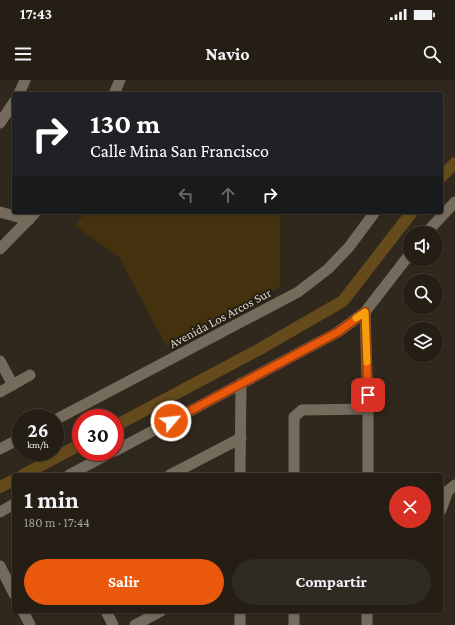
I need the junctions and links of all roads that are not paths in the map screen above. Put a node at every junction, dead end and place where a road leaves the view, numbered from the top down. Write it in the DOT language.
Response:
graph roads {
  1 [pos="25,80"];
  2 [pos="120,80"];
  3 [pos="19,92"];
  4 [pos="115,92"];
  5 [pos="12,105"];
  6 [pos="0,123"];
  7 [pos="455,202"];
  8 [pos="0,212"];
  9 [pos="12,213"];
  10 [pos="16,214"];
  11 [pos="374,214"];
  12 [pos="33,216"];
  13 [pos="433,226"];
  14 [pos="0,249"];
  15 [pos="403,264"];
  16 [pos="365,312"];
  17 [pos="0,361"];
  18 [pos="30,375"];
  19 [pos="241,383"];
  20 [pos="13,385"];
  21 [pos="0,392"];
  22 [pos="368,409"];
  23 [pos="64,415"];
  24 [pos="241,438"];
  25 [pos="12,443"];
  26 [pos="124,445"];
  27 [pos="0,449"];
  28 [pos="95,461"];
  29 [pos="73,473"];
  30 [pos="174,473"];
  31 [pos="240,473"];
  32 [pos="294,473"];
  33 [pos="368,473"];
  34 [pos="455,485"];
  35 [pos="12,505"];
  36 [pos="443,505"];
  37 [pos="0,512"];
  38 [pos="0,566"];
  39 [pos="12,590"];
  40 [pos="24,613"];
  41 [pos="107,613"];
  42 [pos="157,613"];
  43 [pos="240,613"];
  44 [pos="294,613"];
  45 [pos="367,613"];
  46 [pos="30,625"];
  47 [pos="113,625"];
  48 [pos="135,625"];
  49 [pos="240,625"];
  50 [pos="294,625"];
  51 [pos="367,625"];
  1 -- 3 [label="street"];
  2 -- 4 [label="street"];
  5 -- 6 [label="street"];
  7 -- 13 [label="street"];
  8 -- 9 [label="street"];
  10 -- 12 [label="street"];
  11 -- 23 [label="street, Avenida Los Arcos Sur"];
  12 -- 14 [label="street"];
  15 -- 16 [label="street"];
  16 -- 19 [label="street"];
  16 -- 22 [label="street"];
  17 -- 20 [label="street"];
  18 -- 20 [label="street"];
  19 -- 24 [label="street"];
  19 -- 26 [label="street"];
  20 -- 21 [label="street"];
  22 -- 32 [label="street"];
  22 -- 33 [label="street"];
  24 -- 30 [label="street"];
  24 -- 31 [label="street"];
  25 -- 27 [label="street"];
  28 -- 29 [label="street"];
  34 -- 36 [label="street"];
  35 -- 37 [label="street"];
  38 -- 39 [label="street"];
  40 -- 46 [label="street"];
  41 -- 47 [label="street"];
  42 -- 48 [label="street"];
  43 -- 49 [label="street"];
  44 -- 50 [label="street"];
  45 -- 51 [label="street"];
}
